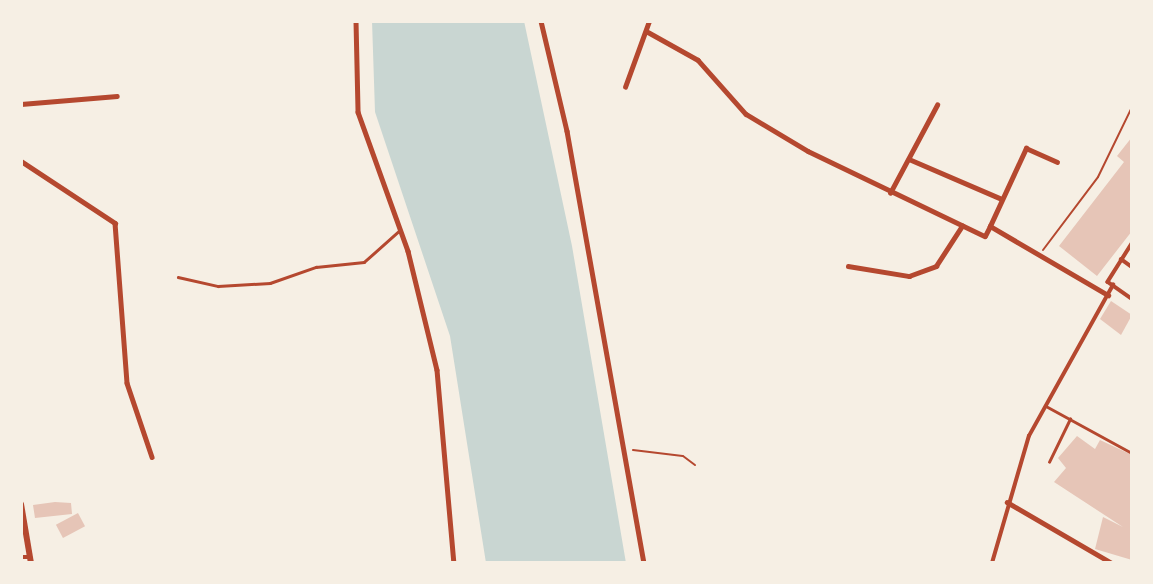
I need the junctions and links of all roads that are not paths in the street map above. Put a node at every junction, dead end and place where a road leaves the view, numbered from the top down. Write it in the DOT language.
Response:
graph roads {
  1 [pos="356,21"];
  2 [pos="541,21"];
  3 [pos="649,21"];
  4 [pos="648,32"];
  5 [pos="625,87"];
  6 [pos="117,96"];
  7 [pos="21,104"];
  8 [pos="937,105"];
  9 [pos="909,159"];
  10 [pos="21,161"];
  11 [pos="1057,162"];
  12 [pos="890,193"];
  13 [pos="1002,199"];
  14 [pos="962,226"];
  15 [pos="990,226"];
  16 [pos="400,230"];
  17 [pos="1132,244"];
  18 [pos="1121,259"];
  19 [pos="848,266"];
  20 [pos="1132,267"];
  21 [pos="178,276"];
  22 [pos="1111,284"];
  23 [pos="1108,295"];
  24 [pos="1132,299"];
  25 [pos="1045,405"];
  26 [pos="1070,419"];
  27 [pos="1132,453"];
  28 [pos="152,457"];
  29 [pos="1049,462"];
  30 [pos="1007,502"];
  31 [pos="21,504"];
  32 [pos="21,557"];
  33 [pos="30,560"];
  34 [pos="454,563"];
  35 [pos="644,563"];
  36 [pos="992,563"];
  37 [pos="1112,563"];
  1 -- 16 [label="street"];
  2 -- 35 [label="street"];
  3 -- 4 [label="street"];
  4 -- 5 [label="street"];
  4 -- 12 [label="street"];
  6 -- 7 [label="street"];
  8 -- 9 [label="street"];
  9 -- 12 [label="street"];
  9 -- 13 [label="street"];
  10 -- 28 [label="street"];
  11 -- 13 [label="street"];
  12 -- 14 [label="street"];
  13 -- 15 [label="street"];
  14 -- 15 [label="street"];
  14 -- 19 [label="street"];
  15 -- 23 [label="street"];
  16 -- 21 [label="lane"];
  16 -- 34 [label="street"];
  17 -- 18 [label="street"];
  18 -- 20 [label="street"];
  18 -- 22 [label="street"];
  22 -- 23 [label="street"];
  22 -- 24 [label="street"];
  23 -- 25 [label="street"];
  25 -- 26 [label="lane"];
  25 -- 30 [label="street"];
  26 -- 27 [label="lane"];
  26 -- 29 [label="lane"];
  30 -- 36 [label="street"];
  30 -- 37 [label="street"];
  31 -- 33 [label="street"];
  32 -- 33 [label="street"];
}
